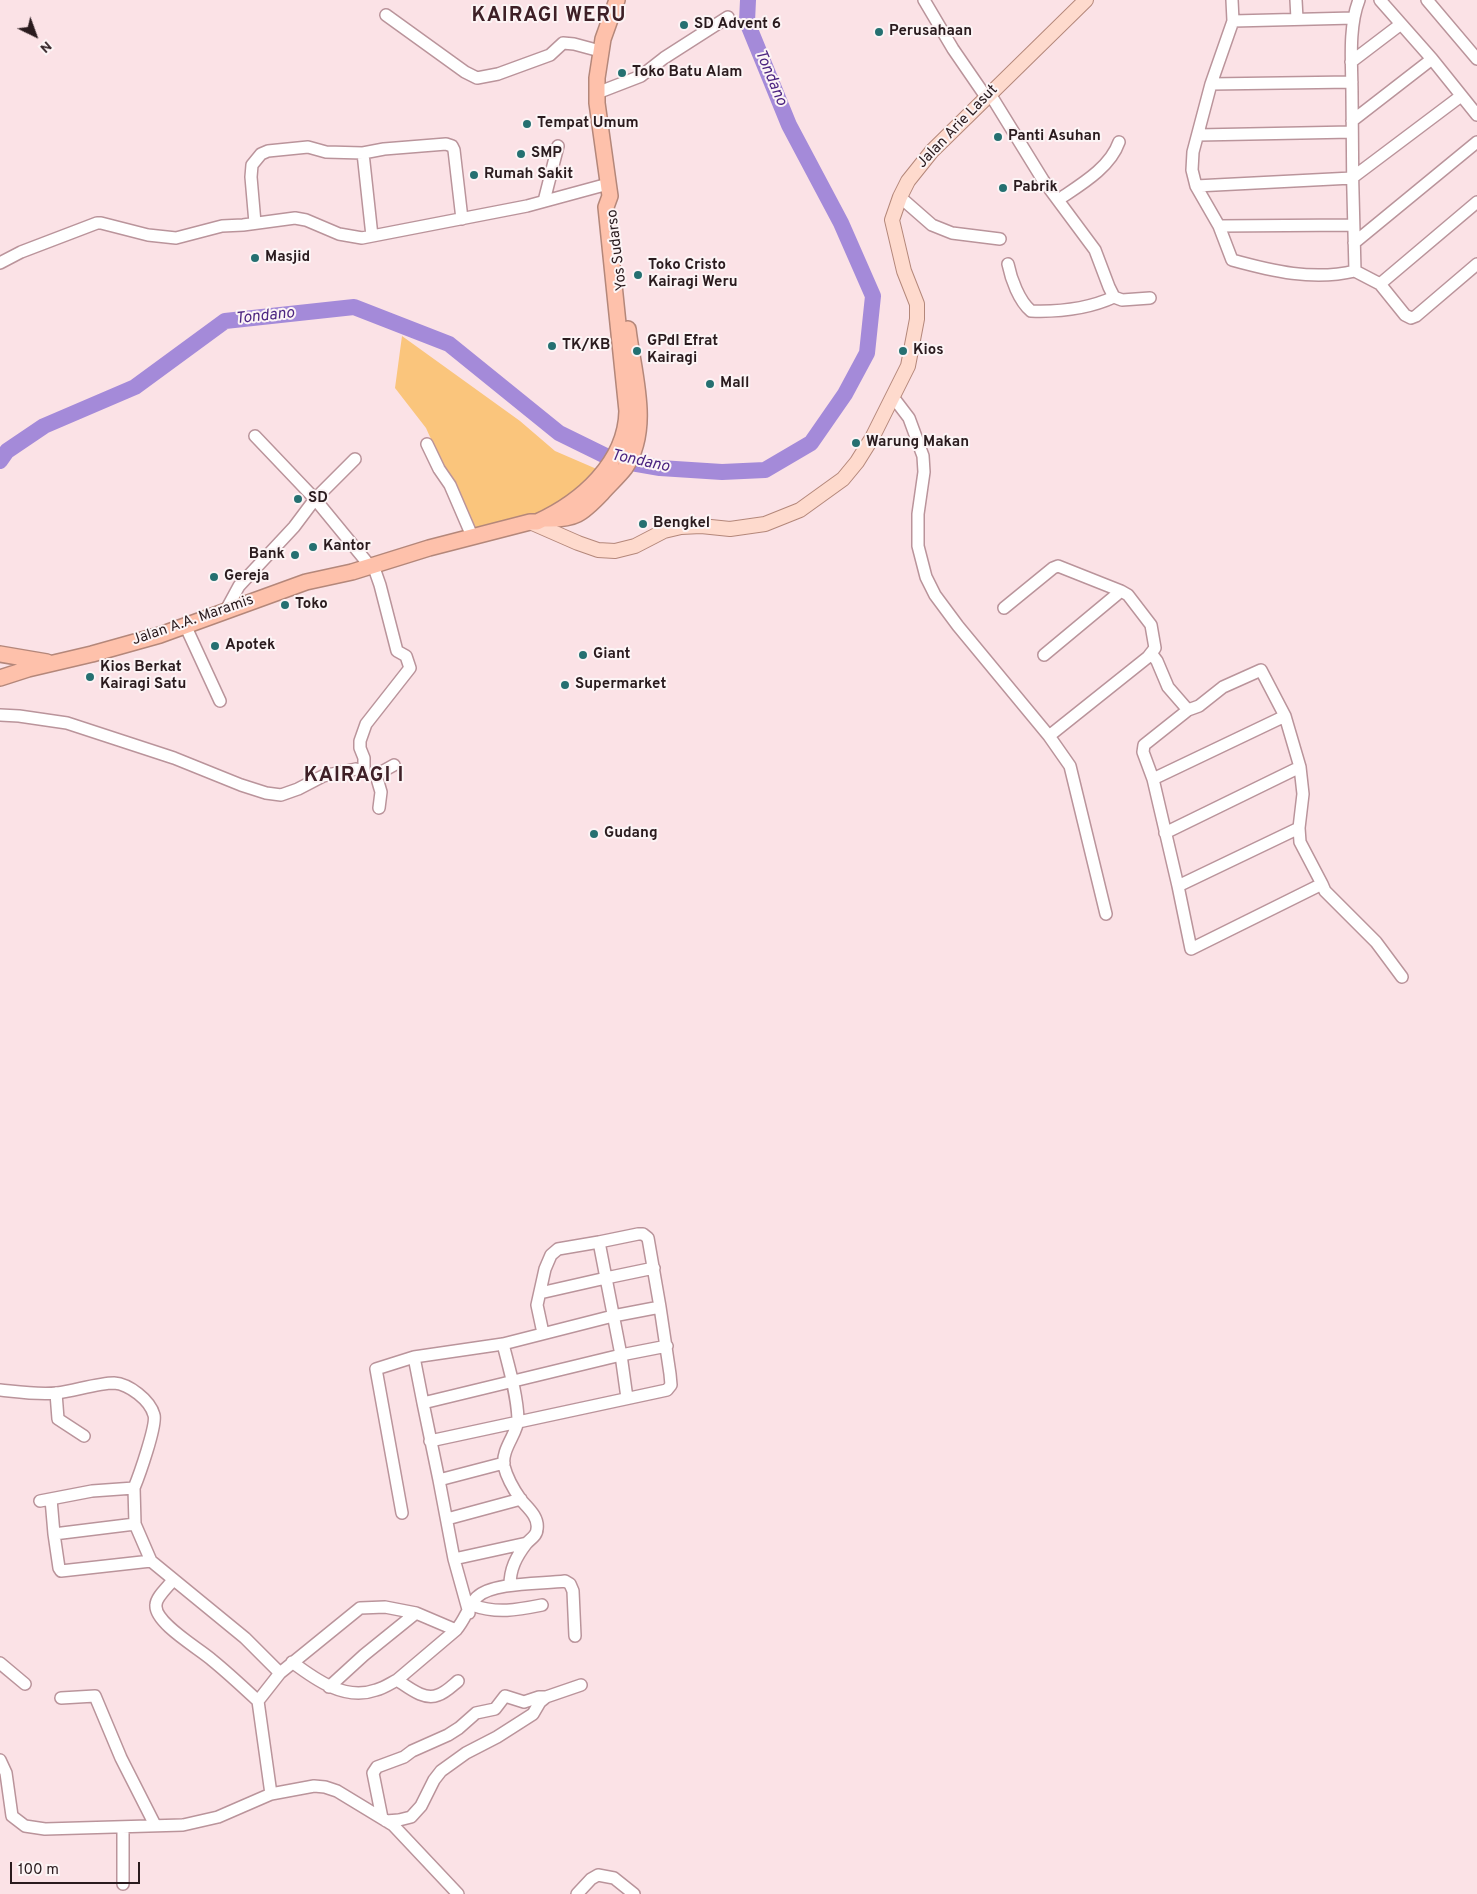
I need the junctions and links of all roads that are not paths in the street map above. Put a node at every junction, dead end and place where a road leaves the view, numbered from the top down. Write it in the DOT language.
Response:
graph roads {
  1 [pos="617,0"];
  2 [pos="924,0"];
  3 [pos="1086,0"];
  4 [pos="1232,0"];
  5 [pos="1296,0"];
  6 [pos="1359,0"];
  7 [pos="1380,0"];
  8 [pos="1427,0"];
  9 [pos="386,15"];
  10 [pos="728,17"];
  11 [pos="1354,18"];
  12 [pos="1296,19"];
  13 [pos="1233,21"];
  14 [pos="1401,24"];
  15 [pos="600,50"];
  16 [pos="1477,59"];
  17 [pos="1432,60"];
  18 [pos="1351,62"];
  19 [pos="1352,82"];
  20 [pos="1211,84"];
  21 [pos="597,93"];
  22 [pos="988,96"];
  23 [pos="1461,96"];
  24 [pos="1477,115"];
  25 [pos="1352,126"];
  26 [pos="1198,135"];
  27 [pos="1120,142"];
  28 [pos="1477,142"];
  29 [pos="558,146"];
  30 [pos="362,153"];
  31 [pos="1352,178"];
  32 [pos="1196,186"];
  33 [pos="609,190"];
  34 [pos="900,197"];
  35 [pos="1058,200"];
  36 [pos="544,201"];
  37 [pos="1477,202"];
  38 [pos="462,219"];
  39 [pos="255,223"];
  40 [pos="1353,225"];
  41 [pos="1219,226"];
  42 [pos="372,236"];
  43 [pos="1000,239"];
  44 [pos="1354,243"];
  45 [pos="0,262"];
  46 [pos="1008,264"];
  47 [pos="1477,264"];
  48 [pos="1355,271"];
  49 [pos="1380,284"];
  50 [pos="1114,297"];
  51 [pos="1150,298"];
  52 [pos="893,397"];
  53 [pos="255,436"];
  54 [pos="426,444"];
  55 [pos="355,459"];
  56 [pos="315,500"];
  57 [pos="537,521"];
  58 [pos="472,536"];
  59 [pos="372,566"];
  60 [pos="1121,591"];
  61 [pos="1004,608"];
  62 [pos="226,610"];
  63 [pos="185,626"];
  64 [pos="1151,653"];
  65 [pos="0,654"];
  66 [pos="1044,655"];
  67 [pos="51,663"];
  68 [pos="0,678"];
  69 [pos="220,701"];
  70 [pos="1188,710"];
  71 [pos="0,715"];
  72 [pos="1285,716"];
  73 [pos="1049,736"];
  74 [pos="394,765"];
  75 [pos="1300,768"];
  76 [pos="364,771"];
  77 [pos="376,775"];
  78 [pos="1153,780"];
  79 [pos="379,808"];
  80 [pos="1299,828"];
  81 [pos="1165,833"];
  82 [pos="1322,884"];
  83 [pos="1178,886"];
  84 [pos="1106,914"];
  85 [pos="1402,977"];
  86 [pos="599,1242"];
  87 [pos="654,1268"];
  88 [pos="606,1278"];
  89 [pos="540,1293"];
  90 [pos="660,1307"];
  91 [pos="613,1316"];
  92 [pos="543,1333"];
  93 [pos="502,1344"];
  94 [pos="667,1346"];
  95 [pos="621,1355"];
  96 [pos="414,1357"];
  97 [pos="512,1381"];
  98 [pos="0,1390"];
  99 [pos="56,1393"];
  100 [pos="627,1398"];
  101 [pos="423,1403"];
  102 [pos="518,1421"];
  103 [pos="84,1436"];
  104 [pos="430,1440"];
  105 [pos="504,1463"];
  106 [pos="439,1480"];
  107 [pos="134,1488"];
  108 [pos="521,1499"];
  109 [pos="402,1513"];
  110 [pos="447,1519"];
  111 [pos="134,1524"];
  112 [pos="54,1534"];
  113 [pos="527,1543"];
  114 [pos="454,1559"];
  115 [pos="151,1561"];
  116 [pos="173,1580"];
  117 [pos="510,1586"];
  118 [pos="542,1605"];
  119 [pos="470,1609"];
  120 [pos="416,1613"];
  121 [pos="456,1630"];
  122 [pos="574,1636"];
  123 [pos="292,1662"];
  124 [pos="0,1663"];
  125 [pos="280,1673"];
  126 [pos="397,1680"];
  127 [pos="458,1681"];
  128 [pos="25,1684"];
  129 [pos="581,1685"];
  130 [pos="329,1687"];
  131 [pos="546,1697"];
  132 [pos="61,1698"];
  133 [pos="258,1701"];
  134 [pos="0,1760"];
  135 [pos="271,1794"];
  136 [pos="384,1820"];
  137 [pos="155,1825"];
  138 [pos="123,1827"];
  139 [pos="123,1884"];
  140 [pos="458,1894"];
  141 [pos="578,1894"];
  142 [pos="634,1894"];
  1 -- 15 [label="highway, Yos Sudarso"];
  2 -- 22 [label="street"];
  3 -- 22 [label="main road, Jalan Arie Lasut"];
  4 -- 13 [label="street"];
  5 -- 12 [label="street"];
  6 -- 11 [label="street"];
  7 -- 14 [label="street"];
  8 -- 16 [label="street"];
  9 -- 15 [label="street"];
  10 -- 21 [label="street"];
  11 -- 12 [label="street"];
  11 -- 18 [label="street"];
  12 -- 13 [label="street"];
  13 -- 20 [label="street"];
  14 -- 17 [label="street"];
  14 -- 18 [label="street"];
  15 -- 21 [label="highway, Yos Sudarso"];
  17 -- 23 [label="street"];
  17 -- 25 [label="street"];
  18 -- 19 [label="street"];
  19 -- 20 [label="street"];
  19 -- 25 [label="street"];
  20 -- 26 [label="street"];
  21 -- 33 [label="highway, Yos Sudarso"];
  22 -- 34 [label="main road, Jalan Arie Lasut"];
  22 -- 35 [label="street"];
  23 -- 24 [label="street"];
  23 -- 31 [label="street"];
  25 -- 26 [label="street"];
  25 -- 31 [label="street"];
  26 -- 32 [label="street"];
  27 -- 35 [label="street"];
  28 -- 44 [label="street"];
  29 -- 36 [label="street"];
  30 -- 38 [label="street"];
  30 -- 39 [label="street"];
  30 -- 42 [label="street"];
  31 -- 32 [label="street"];
  31 -- 40 [label="street"];
  32 -- 41 [label="street"];
  33 -- 36 [label="street"];
  33 -- 57 [label="highway, Yos Sudarso"];
  34 -- 43 [label="street"];
  34 -- 52 [label="main road, Jalan Arie Lasut"];
  35 -- 50 [label="street"];
  36 -- 38 [label="street"];
  37 -- 49 [label="street"];
  38 -- 42 [label="street"];
  39 -- 42 [label="street"];
  39 -- 45 [label="street"];
  40 -- 41 [label="street"];
  40 -- 44 [label="street"];
  41 -- 48 [label="street"];
  44 -- 48 [label="street"];
  46 -- 50 [label="street"];
  47 -- 49 [label="street"];
  48 -- 49 [label="street"];
  50 -- 51 [label="street"];
  52 -- 57 [label="main road, Jalan Arie Lasut"];
  52 -- 73 [label="street"];
  53 -- 56 [label="street"];
  54 -- 58 [label="street"];
  55 -- 56 [label="street"];
  56 -- 59 [label="street"];
  56 -- 62 [label="street"];
  57 -- 58 [label="highway, Jalan A.A. Maramis"];
  58 -- 59 [label="highway, Jalan A.A. Maramis"];
  59 -- 62 [label="highway, Jalan A.A. Maramis"];
  59 -- 76 [label="street"];
  60 -- 61 [label="street"];
  60 -- 64 [label="street"];
  60 -- 66 [label="street"];
  62 -- 63 [label="highway, Jalan A.A. Maramis"];
  63 -- 67 [label="highway, Jalan A.A. Maramis"];
  63 -- 69 [label="street"];
  64 -- 70 [label="street"];
  64 -- 73 [label="street"];
  65 -- 67 [label="highway"];
  67 -- 68 [label="highway, Jalan A.A. Maramis"];
  70 -- 72 [label="street"];
  70 -- 78 [label="street"];
  71 -- 76 [label="street"];
  72 -- 75 [label="street"];
  72 -- 78 [label="street"];
  73 -- 84 [label="street"];
  74 -- 77 [label="street"];
  75 -- 80 [label="street"];
  75 -- 81 [label="street"];
  76 -- 77 [label="street"];
  77 -- 79 [label="street"];
  78 -- 81 [label="street"];
  80 -- 82 [label="street"];
  80 -- 83 [label="street"];
  81 -- 83 [label="street"];
  82 -- 83 [label="street"];
  82 -- 85 [label="street"];
  86 -- 87 [label="street"];
  86 -- 88 [label="street"];
  86 -- 89 [label="street"];
  87 -- 88 [label="street"];
  87 -- 90 [label="street"];
  88 -- 89 [label="street"];
  88 -- 91 [label="street"];
  89 -- 92 [label="street"];
  90 -- 91 [label="street"];
  90 -- 94 [label="street"];
  91 -- 92 [label="street"];
  91 -- 95 [label="street"];
  92 -- 93 [label="street"];
  93 -- 96 [label="street"];
  93 -- 97 [label="street"];
  94 -- 95 [label="street"];
  94 -- 100 [label="street"];
  95 -- 97 [label="street"];
  95 -- 100 [label="street"];
  96 -- 101 [label="street"];
  96 -- 109 [label="street"];
  97 -- 101 [label="street"];
  97 -- 102 [label="street"];
  98 -- 99 [label="street"];
  99 -- 103 [label="street"];
  99 -- 107 [label="street"];
  100 -- 102 [label="street"];
  101 -- 104 [label="street"];
  102 -- 104 [label="street"];
  102 -- 105 [label="street"];
  104 -- 106 [label="street"];
  105 -- 106 [label="street"];
  105 -- 108 [label="street"];
  106 -- 110 [label="street"];
  107 -- 111 [label="street"];
  107 -- 112 [label="street"];
  108 -- 110 [label="street"];
  108 -- 113 [label="street"];
  110 -- 114 [label="street"];
  111 -- 112 [label="street"];
  111 -- 115 [label="street"];
  112 -- 115 [label="street"];
  113 -- 114 [label="street"];
  113 -- 117 [label="street"];
  114 -- 119 [label="street"];
  115 -- 116 [label="street"];
  116 -- 125 [label="street"];
  116 -- 133 [label="street"];
  117 -- 119 [label="street"];
  117 -- 122 [label="street"];
  118 -- 119 [label="street"];
  119 -- 121 [label="street"];
  120 -- 121 [label="street"];
  120 -- 123 [label="street"];
  120 -- 130 [label="street"];
  121 -- 126 [label="street"];
  123 -- 125 [label="street"];
  123 -- 130 [label="street"];
  124 -- 128 [label="street"];
  125 -- 133 [label="street"];
  126 -- 127 [label="street"];
  126 -- 130 [label="street"];
  129 -- 131 [label="street"];
  131 -- 136 [label="street"];
  131 -- 136 [label="street"];
  132 -- 137 [label="street"];
  133 -- 135 [label="street"];
  134 -- 138 [label="street"];
  135 -- 136 [label="street"];
  135 -- 137 [label="street"];
  136 -- 140 [label="street"];
  137 -- 138 [label="street"];
  138 -- 139 [label="street"];
  141 -- 142 [label="street"];
}
